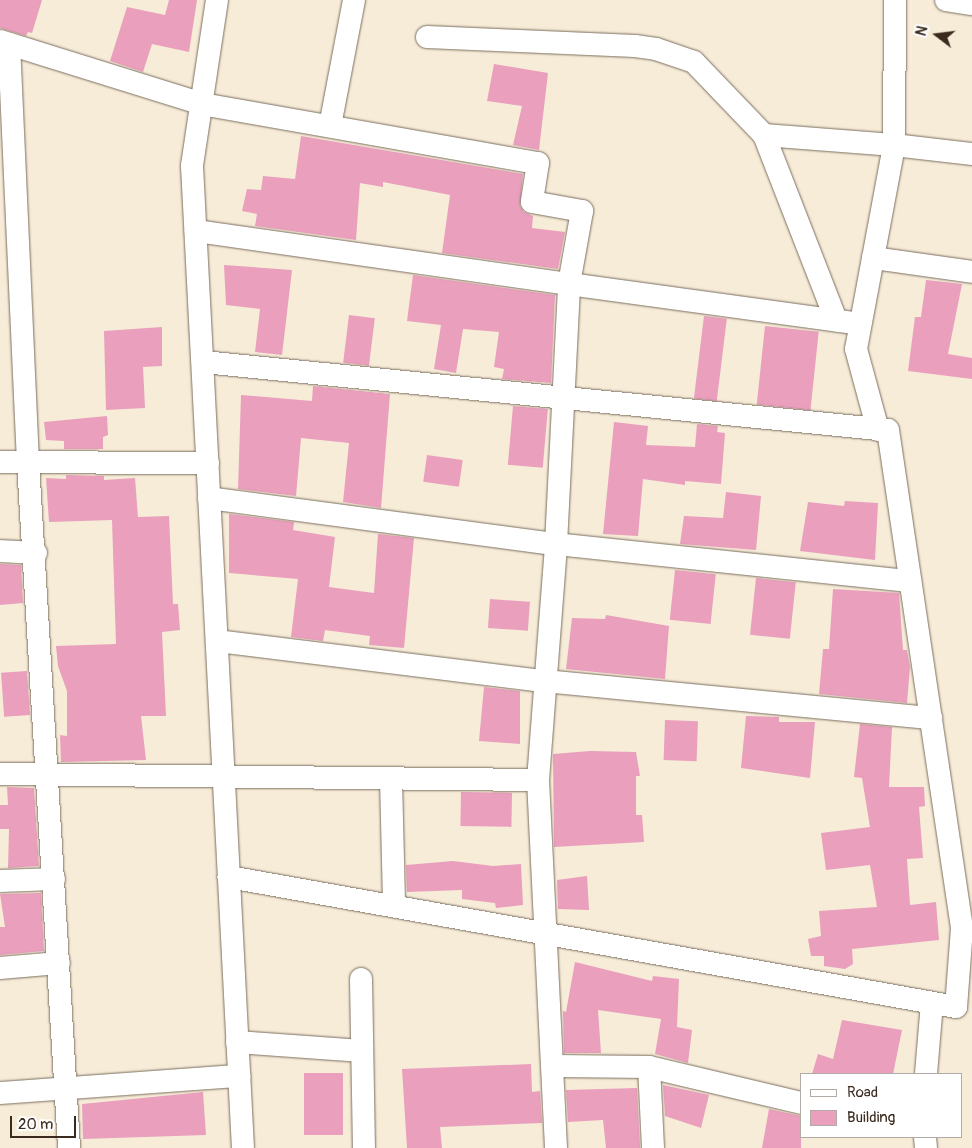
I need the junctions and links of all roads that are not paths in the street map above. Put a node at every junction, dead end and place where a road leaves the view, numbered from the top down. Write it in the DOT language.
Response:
graph roads {
  1 [pos="217,0"];
  2 [pos="354,0"];
  3 [pos="896,0"];
  4 [pos="946,0"];
  5 [pos="972,4"];
  6 [pos="427,37"];
  7 [pos="5,42"];
  8 [pos="202,104"];
  9 [pos="330,126"];
  10 [pos="764,135"];
  11 [pos="894,146"];
  12 [pos="972,154"];
  13 [pos="196,231"];
  14 [pos="873,258"];
  15 [pos="972,272"];
  16 [pos="570,284"];
  17 [pos="836,320"];
  18 [pos="860,324"];
  19 [pos="203,362"];
  20 [pos="563,398"];
  21 [pos="878,430"];
  22 [pos="0,462"];
  23 [pos="28,463"];
  24 [pos="208,463"];
  25 [pos="209,498"];
  26 [pos="556,544"];
  27 [pos="0,552"];
  28 [pos="36,553"];
  29 [pos="910,581"];
  30 [pos="217,641"];
  31 [pos="545,681"];
  32 [pos="931,718"];
  33 [pos="0,774"];
  34 [pos="48,774"];
  35 [pos="224,778"];
  36 [pos="391,779"];
  37 [pos="538,780"];
  38 [pos="229,877"];
  39 [pos="54,880"];
  40 [pos="0,881"];
  41 [pos="394,905"];
  42 [pos="547,932"];
  43 [pos="59,963"];
  44 [pos="0,968"];
  45 [pos="361,979"];
  46 [pos="932,1003"];
  47 [pos="964,1008"];
  48 [pos="237,1042"];
  49 [pos="362,1051"];
  50 [pos="555,1066"];
  51 [pos="649,1067"];
  52 [pos="926,1073"];
  53 [pos="239,1076"];
  54 [pos="65,1088"];
  55 [pos="0,1093"];
  56 [pos="800,1103"];
  57 [pos="69,1148"];
  58 [pos="243,1148"];
  59 [pos="364,1148"];
  60 [pos="556,1148"];
  61 [pos="653,1148"];
  1 -- 8 [label="street"];
  2 -- 9 [label="street"];
  3 -- 11 [label="street"];
  4 -- 5 [label="street"];
  6 -- 10 [label="street"];
  7 -- 8 [label="street"];
  7 -- 23 [label="street"];
  8 -- 9 [label="street"];
  8 -- 13 [label="street"];
  9 -- 16 [label="street"];
  10 -- 11 [label="street"];
  10 -- 17 [label="street"];
  11 -- 12 [label="street"];
  11 -- 14 [label="street"];
  13 -- 16 [label="street"];
  13 -- 19 [label="street"];
  14 -- 15 [label="street"];
  14 -- 18 [label="street"];
  16 -- 17 [label="street"];
  16 -- 20 [label="street"];
  17 -- 18 [label="street"];
  18 -- 21 [label="street"];
  19 -- 20 [label="street"];
  19 -- 24 [label="street"];
  20 -- 21 [label="street"];
  20 -- 26 [label="street"];
  21 -- 29 [label="street"];
  22 -- 23 [label="street"];
  23 -- 24 [label="street"];
  23 -- 28 [label="street"];
  24 -- 25 [label="street"];
  25 -- 26 [label="street"];
  25 -- 30 [label="street"];
  26 -- 29 [label="street"];
  26 -- 31 [label="street"];
  27 -- 28 [label="street"];
  28 -- 34 [label="street"];
  29 -- 32 [label="street"];
  30 -- 31 [label="street"];
  30 -- 35 [label="street"];
  31 -- 32 [label="street"];
  31 -- 37 [label="street"];
  32 -- 47 [label="street"];
  33 -- 34 [label="street"];
  34 -- 35 [label="street"];
  34 -- 39 [label="street"];
  35 -- 36 [label="street"];
  35 -- 38 [label="street"];
  36 -- 37 [label="street"];
  36 -- 41 [label="street"];
  37 -- 42 [label="street"];
  38 -- 41 [label="street"];
  38 -- 48 [label="street"];
  39 -- 40 [label="street"];
  39 -- 43 [label="street"];
  41 -- 42 [label="street"];
  42 -- 46 [label="street"];
  42 -- 50 [label="street"];
  43 -- 44 [label="street"];
  43 -- 54 [label="street"];
  45 -- 49 [label="street"];
  46 -- 47 [label="street"];
  46 -- 52 [label="street"];
  48 -- 49 [label="street"];
  48 -- 53 [label="street"];
  49 -- 59 [label="street"];
  50 -- 51 [label="street"];
  50 -- 60 [label="street"];
  51 -- 56 [label="street"];
  51 -- 61 [label="street"];
  53 -- 54 [label="street"];
  53 -- 58 [label="street"];
  54 -- 55 [label="street"];
  54 -- 57 [label="street"];
}
